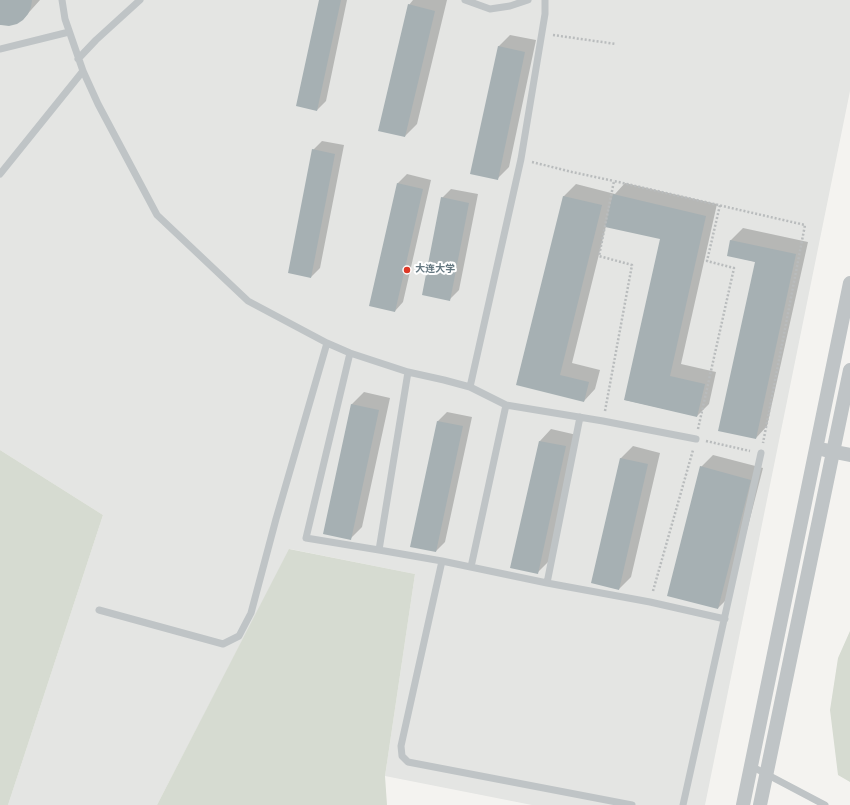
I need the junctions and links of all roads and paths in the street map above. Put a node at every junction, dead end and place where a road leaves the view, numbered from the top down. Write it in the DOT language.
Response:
graph roads {
  1 [pos="62,0"];
  2 [pos="140,0"];
  3 [pos="465,0"];
  4 [pos="528,0"];
  5 [pos="545,0"];
  6 [pos="69,32"];
  7 [pos="542,34"];
  8 [pos="616,44"];
  9 [pos="0,49"];
  10 [pos="78,59"];
  11 [pos="83,71"];
  12 [pos="521,159"];
  13 [pos="0,174"];
  14 [pos="614,181"];
  15 [pos="720,205"];
  16 [pos="850,283"];
  17 [pos="327,343"];
  18 [pos="350,353"];
  19 [pos="850,370"];
  20 [pos="408,372"];
  21 [pos="470,387"];
  22 [pos="506,405"];
  23 [pos="580,417"];
  24 [pos="603,422"];
  25 [pos="696,439"];
  26 [pos="816,449"];
  27 [pos="833,452"];
  28 [pos="761,453"];
  29 [pos="850,455"];
  30 [pos="379,550"];
  31 [pos="442,561"];
  32 [pos="471,566"];
  33 [pos="547,583"];
  34 [pos="650,602"];
  35 [pos="99,610"];
  36 [pos="725,618"];
  37 [pos="751,766"];
  38 [pos="766,775"];
  39 [pos="632,805"];
  40 [pos="683,805"];
  41 [pos="743,805"];
  42 [pos="760,805"];
  43 [pos="825,805"];
  1 -- 6 [label="lane"];
  2 -- 10 [label="lane"];
  3 -- 4 [label="lane"];
  5 -- 7 [label="lane"];
  6 -- 9 [label="lane"];
  6 -- 10 [label="lane"];
  7 -- 8 [label="path"];
  7 -- 12 [label="lane"];
  10 -- 11 [label="lane"];
  11 -- 13 [label="lane"];
  11 -- 17 [label="lane"];
  12 -- 14 [label="path"];
  12 -- 21 [label="lane"];
  14 -- 15 [label="path"];
  14 -- 24 [label="path"];
  15 -- 25 [label="path"];
  15 -- 28 [label="path"];
  16 -- 26 [label="street"];
  17 -- 18 [label="lane"];
  17 -- 35 [label="lane"];
  18 -- 20 [label="lane"];
  18 -- 30 [label="lane"];
  19 -- 27 [label="street"];
  20 -- 21 [label="lane"];
  20 -- 30 [label="lane"];
  21 -- 22 [label="lane"];
  22 -- 23 [label="lane"];
  22 -- 32 [label="lane"];
  23 -- 24 [label="lane"];
  23 -- 33 [label="lane"];
  24 -- 25 [label="lane"];
  25 -- 28 [label="path"];
  25 -- 34 [label="path"];
  26 -- 27 [label="street"];
  26 -- 37 [label="street"];
  27 -- 29 [label="street"];
  27 -- 38 [label="street"];
  28 -- 36 [label="lane"];
  30 -- 31 [label="lane"];
  31 -- 32 [label="lane"];
  31 -- 39 [label="lane"];
  32 -- 33 [label="lane"];
  33 -- 34 [label="lane"];
  34 -- 36 [label="lane"];
  36 -- 40 [label="lane"];
  37 -- 38 [label="lane"];
  37 -- 41 [label="street"];
  38 -- 42 [label="street"];
  38 -- 43 [label="lane"];
}
